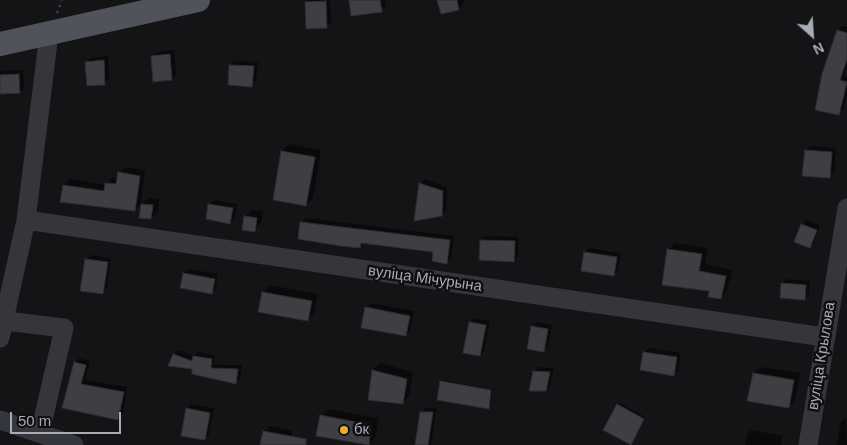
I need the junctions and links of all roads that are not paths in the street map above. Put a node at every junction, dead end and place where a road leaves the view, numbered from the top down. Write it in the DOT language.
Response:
graph roads {
  1 [pos="198,0"];
  2 [pos="49,34"];
  3 [pos="0,44"];
  4 [pos="847,208"];
  5 [pos="26,220"];
  6 [pos="2,330"];
  7 [pos="824,337"];
  8 [pos="0,420"];
  9 [pos="40,434"];
  10 [pos="74,445"];
  11 [pos="808,445"];
  1 -- 2 [label="main road"];
  2 -- 3 [label="main road"];
  2 -- 5 [label="street"];
  4 -- 7 [label="street, вуліца Крылова"];
  5 -- 6 [label="street"];
  5 -- 7 [label="street, вуліца Мічурына"];
  6 -- 9 [label="street"];
  7 -- 11 [label="street, вуліца Крылова"];
  8 -- 9 [label="street"];
  9 -- 10 [label="street"];
}
